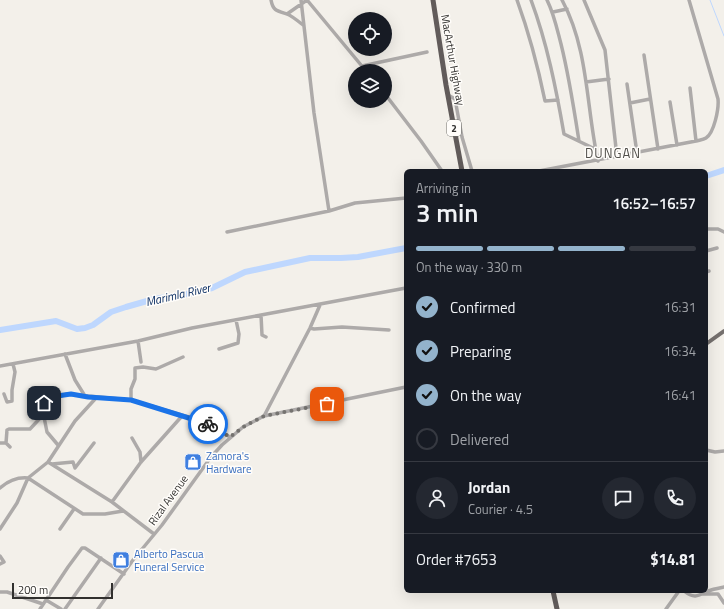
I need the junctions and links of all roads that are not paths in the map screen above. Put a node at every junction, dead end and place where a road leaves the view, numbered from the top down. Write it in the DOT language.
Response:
graph roads {
  1 [pos="271,0"];
  2 [pos="307,0"];
  3 [pos="433,0"];
  4 [pos="517,0"];
  5 [pos="531,0"];
  6 [pos="547,0"];
  7 [pos="562,0"];
  8 [pos="584,0"];
  9 [pos="689,0"];
  10 [pos="301,2"];
  11 [pos="567,9"];
  12 [pos="553,12"];
  13 [pos="287,14"];
  14 [pos="303,25"];
  15 [pos="427,52"];
  16 [pos="644,55"];
  17 [pos="360,64"];
  18 [pos="371,64"];
  19 [pos="609,79"];
  20 [pos="586,82"];
  21 [pos="627,84"];
  22 [pos="690,88"];
  23 [pos="448,95"];
  24 [pos="650,99"];
  25 [pos="558,100"];
  26 [pos="670,102"];
  27 [pos="392,103"];
  28 [pos="630,103"];
  29 [pos="696,141"];
  30 [pos="579,142"];
  31 [pos="677,145"];
  32 [pos="595,149"];
  33 [pos="658,149"];
  34 [pos="637,153"];
  35 [pos="618,157"];
  36 [pos="598,161"];
  37 [pos="441,169"];
  38 [pos="462,169"];
  39 [pos="471,169"];
  40 [pos="551,169"];
  41 [pos="404,198"];
  42 [pos="329,211"];
  43 [pos="708,229"];
  44 [pos="227,232"];
  45 [pos="724,232"];
  46 [pos="717,248"];
  47 [pos="708,250"];
  48 [pos="404,288"];
  49 [pos="320,305"];
  50 [pos="261,314"];
  51 [pos="236,320"];
  52 [pos="310,328"];
  53 [pos="389,330"];
  54 [pos="724,331"];
  55 [pos="266,337"];
  56 [pos="138,340"];
  57 [pos="708,343"];
  58 [pos="219,349"];
  59 [pos="65,354"];
  60 [pos="184,357"];
  61 [pos="141,362"];
  62 [pos="14,364"];
  63 [pos="0,366"];
  64 [pos="404,387"];
  65 [pos="4,394"];
  66 [pos="85,396"];
  67 [pos="96,398"];
  68 [pos="131,400"];
  69 [pos="43,415"];
  70 [pos="182,416"];
  71 [pos="264,416"];
  72 [pos="230,437"];
  73 [pos="132,438"];
  74 [pos="0,443"];
  75 [pos="6,443"];
  76 [pos="94,443"];
  77 [pos="58,445"];
  78 [pos="10,447"];
  79 [pos="708,450"];
  80 [pos="724,451"];
  81 [pos="141,462"];
  82 [pos="50,463"];
  83 [pos="28,478"];
  84 [pos="0,488"];
  85 [pos="112,502"];
  86 [pos="74,509"];
  87 [pos="123,511"];
  88 [pos="0,529"];
  89 [pos="60,530"];
  90 [pos="154,534"];
  91 [pos="0,556"];
  92 [pos="101,558"];
  93 [pos="0,564"];
  94 [pos="124,574"];
  95 [pos="724,587"];
  96 [pos="0,592"];
  97 [pos="708,592"];
  98 [pos="554,593"];
  99 [pos="678,593"];
  100 [pos="686,593"];
  101 [pos="706,593"];
  102 [pos="703,594"];
  103 [pos="46,600"];
  104 [pos="724,603"];
  105 [pos="43,604"];
  106 [pos="40,609"];
  107 [pos="61,609"];
  108 [pos="65,609"];
  109 [pos="98,609"];
  110 [pos="557,609"];
  111 [pos="666,609"];
  1 -- 13 [label="street"];
  2 -- 10 [label="street"];
  2 -- 17 [label="street"];
  3 -- 23 [label="highway, MacArthur Highway / 2"];
  4 -- 25 [label="street"];
  5 -- 25 [label="street"];
  6 -- 12 [label="street"];
  7 -- 11 [label="street"];
  8 -- 19 [label="street"];
  9 -- 29 [label="street"];
  10 -- 13 [label="street"];
  10 -- 14 [label="street"];
  11 -- 12 [label="street"];
  11 -- 20 [label="street"];
  12 -- 30 [label="street"];
  13 -- 14 [label="street"];
  14 -- 42 [label="street"];
  15 -- 18 [label="street"];
  16 -- 24 [label="street"];
  19 -- 20 [label="street"];
  19 -- 35 [label="street"];
  20 -- 32 [label="street"];
  21 -- 28 [label="street"];
  22 -- 29 [label="street"];
  23 -- 38 [label="highway, MacArthur Highway / 2"];
  23 -- 39 [label="street"];
  24 -- 28 [label="street"];
  24 -- 33 [label="street"];
  25 -- 30 [label="street"];
  26 -- 31 [label="street"];
  27 -- 37 [label="street"];
  28 -- 34 [label="street"];
  29 -- 31 [label="street"];
  30 -- 32 [label="street"];
  31 -- 33 [label="street"];
  32 -- 36 [label="street"];
  33 -- 34 [label="street"];
  34 -- 35 [label="street"];
  35 -- 36 [label="street"];
  36 -- 40 [label="street"];
  41 -- 42 [label="street"];
  42 -- 44 [label="street"];
  43 -- 45 [label="street"];
  46 -- 47 [label="street"];
  48 -- 49 [label="street"];
  49 -- 50 [label="street"];
  49 -- 52 [label="street"];
  50 -- 51 [label="street"];
  50 -- 55 [label="street"];
  51 -- 56 [label="street"];
  51 -- 58 [label="street"];
  52 -- 53 [label="street"];
  52 -- 71 [label="street"];
  54 -- 57 [label="main road"];
  56 -- 59 [label="street"];
  56 -- 61 [label="street"];
  59 -- 62 [label="street"];
  59 -- 66 [label="street"];
  60 -- 68 [label="street"];
  62 -- 63 [label="street"];
  62 -- 65 [label="street"];
  64 -- 71 [label="street, Rizal Avenue"];
  66 -- 67 [label="street"];
  66 -- 69 [label="street"];
  67 -- 68 [label="street"];
  67 -- 77 [label="street"];
  68 -- 70 [label="street"];
  69 -- 75 [label="street"];
  69 -- 77 [label="street"];
  70 -- 72 [label="street"];
  70 -- 81 [label="street"];
  71 -- 72 [label="street, Rizal Avenue"];
  72 -- 90 [label="street, Rizal Avenue"];
  73 -- 81 [label="street"];
  74 -- 75 [label="street"];
  75 -- 78 [label="street"];
  76 -- 82 [label="street"];
  77 -- 82 [label="street"];
  79 -- 80 [label="street"];
  81 -- 85 [label="street"];
  82 -- 83 [label="street"];
  82 -- 85 [label="street"];
  83 -- 84 [label="street"];
  83 -- 86 [label="street"];
  83 -- 88 [label="street"];
  85 -- 87 [label="street"];
  86 -- 87 [label="street"];
  86 -- 89 [label="street"];
  87 -- 90 [label="street"];
  90 -- 94 [label="street, Rizal Avenue"];
  91 -- 93 [label="street"];
  92 -- 94 [label="street"];
  92 -- 103 [label="street"];
  92 -- 108 [label="street"];
  94 -- 109 [label="street, Rizal Avenue"];
  95 -- 97 [label="street"];
  96 -- 105 [label="street"];
  98 -- 110 [label="highway"];
  99 -- 111 [label="street"];
  100 -- 102 [label="street"];
  101 -- 102 [label="street"];
  102 -- 104 [label="street"];
  103 -- 105 [label="street"];
  103 -- 107 [label="street"];
  105 -- 106 [label="street"];
}
